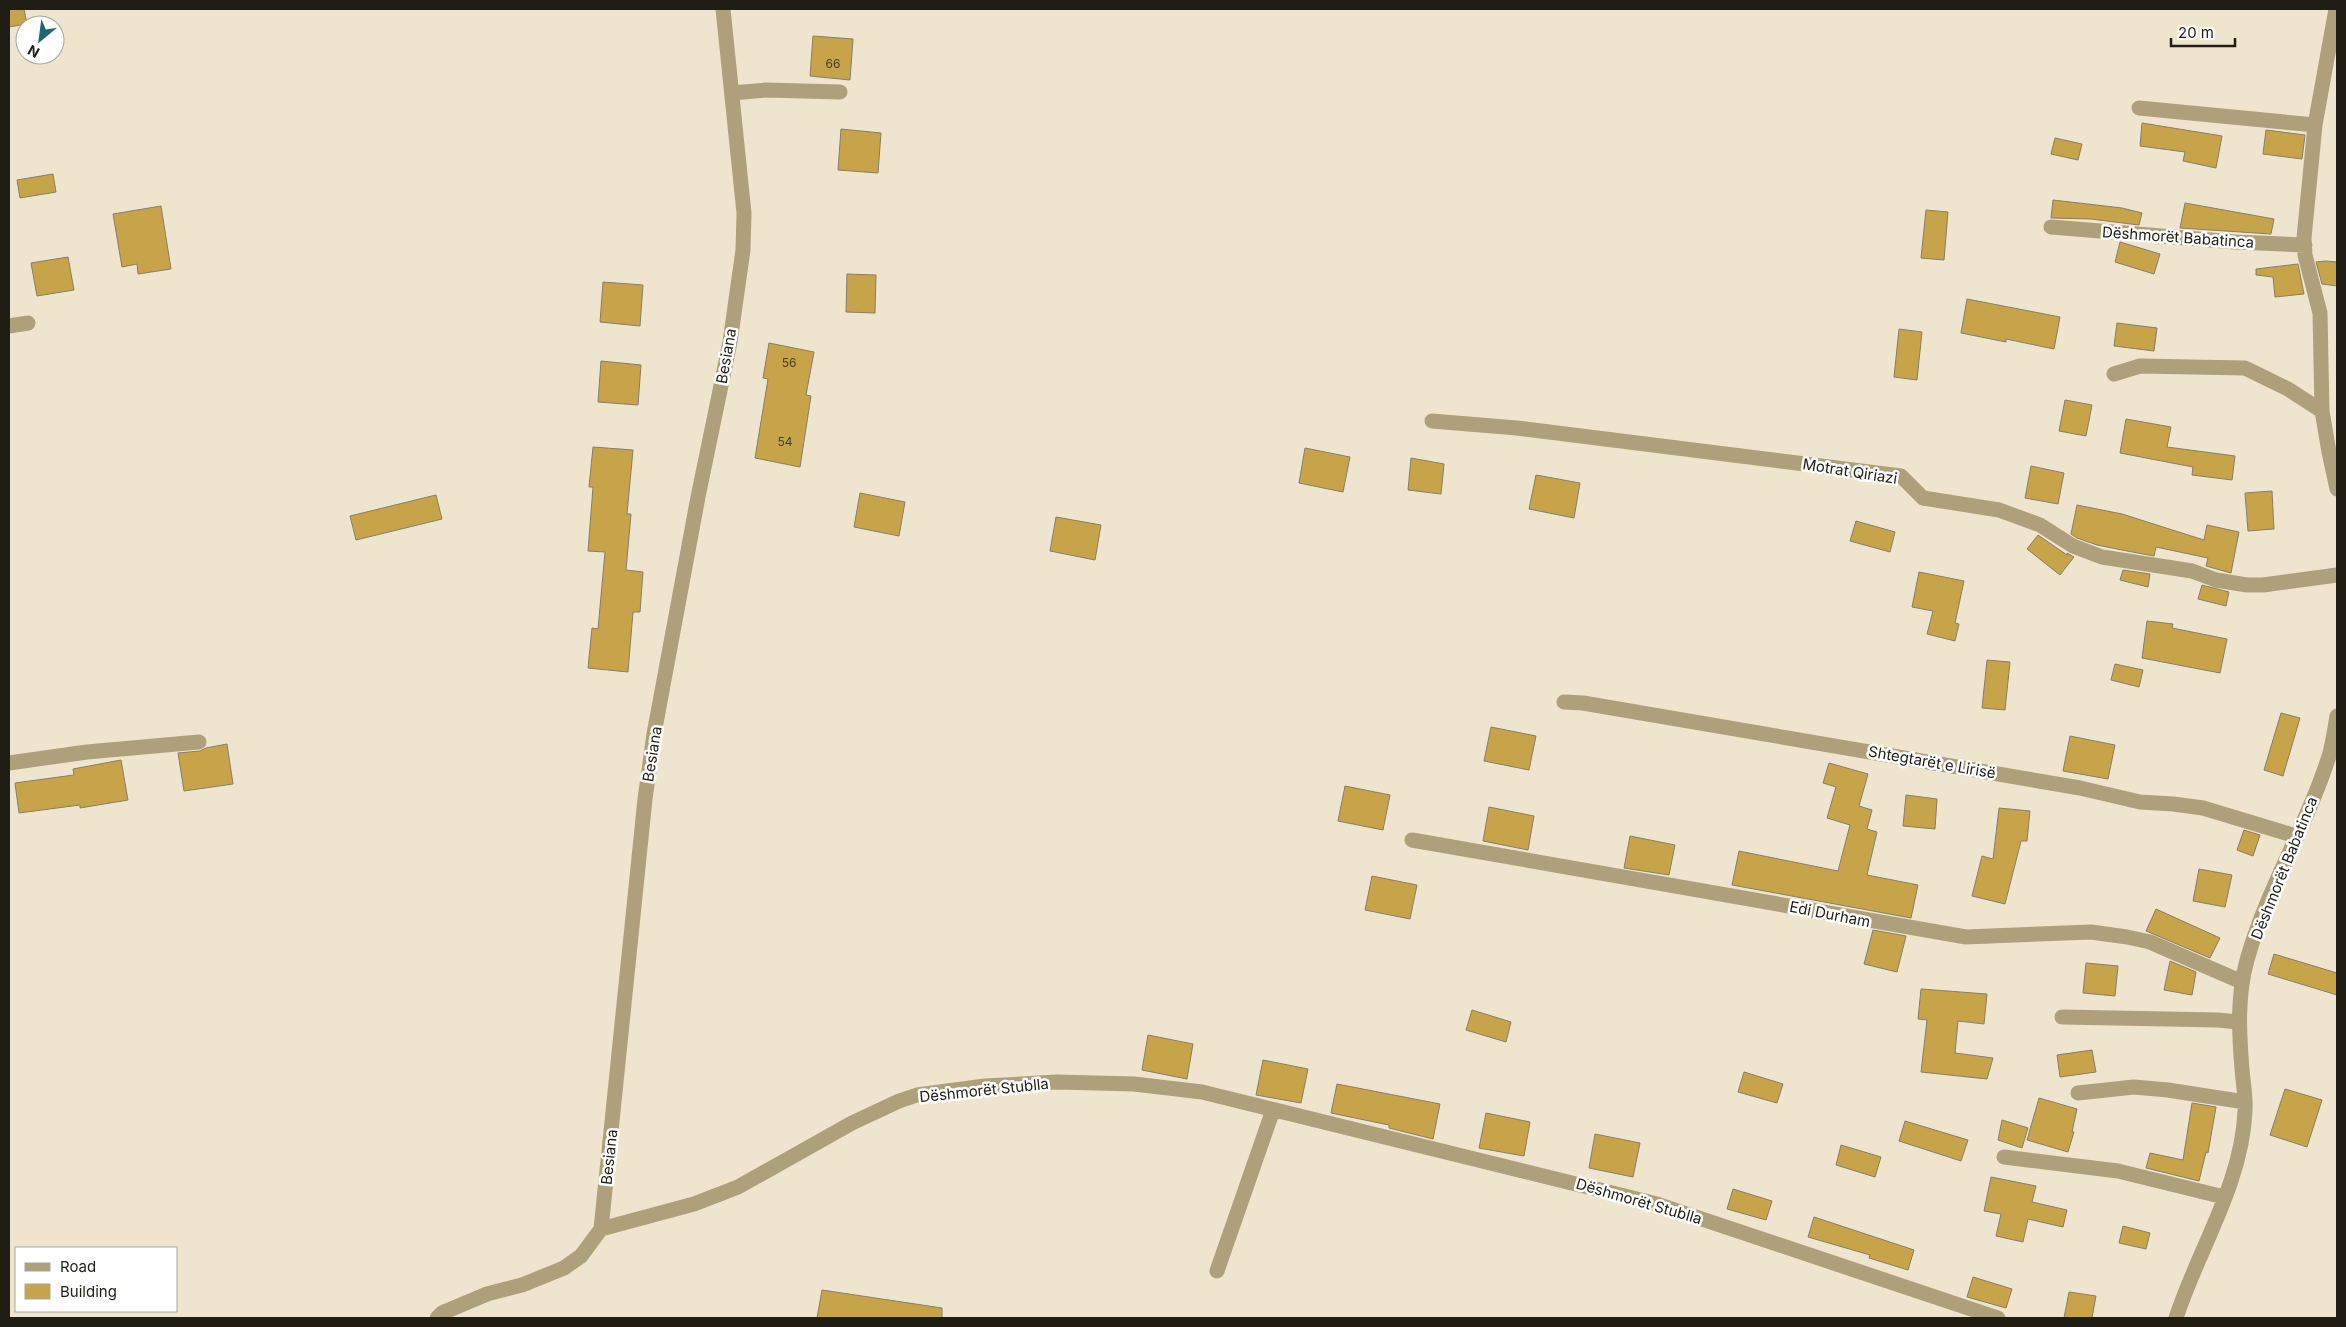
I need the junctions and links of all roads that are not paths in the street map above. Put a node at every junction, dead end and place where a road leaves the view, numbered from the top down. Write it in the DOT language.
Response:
graph roads {
  1 [pos="723,9"];
  2 [pos="2336,9"];
  3 [pos="840,92"];
  4 [pos="732,93"];
  5 [pos="2139,108"];
  6 [pos="2316,125"];
  7 [pos="2051,227"];
  8 [pos="2305,244"];
  9 [pos="28,323"];
  10 [pos="9,326"];
  11 [pos="2114,374"];
  12 [pos="2322,411"];
  13 [pos="1432,421"];
  14 [pos="2337,489"];
  15 [pos="2337,575"];
  16 [pos="1564,702"];
  17 [pos="2337,716"];
  18 [pos="199,742"];
  19 [pos="9,763"];
  20 [pos="2296,836"];
  21 [pos="1412,840"];
  22 [pos="2242,982"];
  23 [pos="2062,1017"];
  24 [pos="2238,1022"];
  25 [pos="2078,1093"];
  26 [pos="2245,1102"];
  27 [pos="1273,1110"];
  28 [pos="2004,1157"];
  29 [pos="2224,1197"];
  30 [pos="601,1230"];
  31 [pos="1217,1270"];
  32 [pos="437,1318"];
  33 [pos="1998,1318"];
  34 [pos="2176,1318"];
  1 -- 4 [label="street, Besiana"];
  2 -- 6 [label="street"];
  3 -- 4 [label="street"];
  4 -- 30 [label="street, Besiana"];
  5 -- 6 [label="street"];
  6 -- 8 [label="street"];
  7 -- 8 [label="street, Dëshmorët Babatinca"];
  8 -- 12 [label="street"];
  9 -- 10 [label="street"];
  11 -- 12 [label="street"];
  12 -- 14 [label="street"];
  13 -- 15 [label="street, Motrat Qiriazi"];
  16 -- 20 [label="street, Shtegtarët e Lirisë"];
  17 -- 20 [label="street, Dëshmorët Babatinca"];
  18 -- 19 [label="street"];
  20 -- 22 [label="street, Dëshmorët Babatinca"];
  21 -- 22 [label="street, Edi Durham"];
  22 -- 24 [label="street, Dëshmorët Babatinca"];
  23 -- 24 [label="street"];
  24 -- 26 [label="street, Dëshmorët Babatinca"];
  25 -- 26 [label="street"];
  26 -- 29 [label="street, Dëshmorët Babatinca"];
  27 -- 30 [label="street, Dëshmorët Stublla"];
  27 -- 31 [label="street"];
  27 -- 33 [label="street, Dëshmorët Stublla"];
  28 -- 29 [label="street"];
  29 -- 34 [label="street, Dëshmorët Babatinca"];
  30 -- 32 [label="street"];
}
